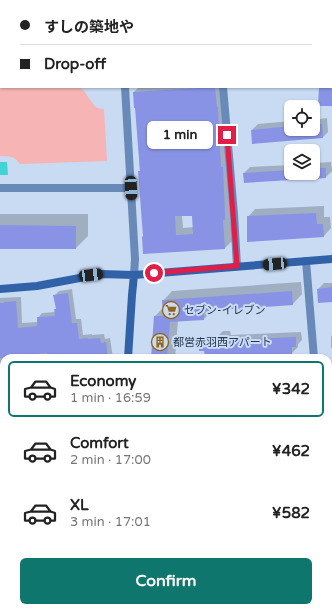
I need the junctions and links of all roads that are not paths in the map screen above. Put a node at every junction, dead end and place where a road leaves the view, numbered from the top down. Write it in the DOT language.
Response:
graph roads {
  1 [pos="124,88"];
  2 [pos="223,88"];
  3 [pos="0,188"];
  4 [pos="131,188"];
  5 [pos="332,259"];
  6 [pos="306,261"];
  7 [pos="237,266"];
  8 [pos="134,275"];
  9 [pos="0,289"];
  10 [pos="128,354"];
  11 [pos="314,354"];
  1 -- 4 [label="street"];
  2 -- 7 [label="street"];
  3 -- 4 [label="street"];
  4 -- 8 [label="street"];
  5 -- 6 [label="main road"];
  6 -- 7 [label="main road"];
  6 -- 11 [label="street"];
  7 -- 8 [label="main road"];
  8 -- 9 [label="main road"];
  8 -- 10 [label="main road"];
}
